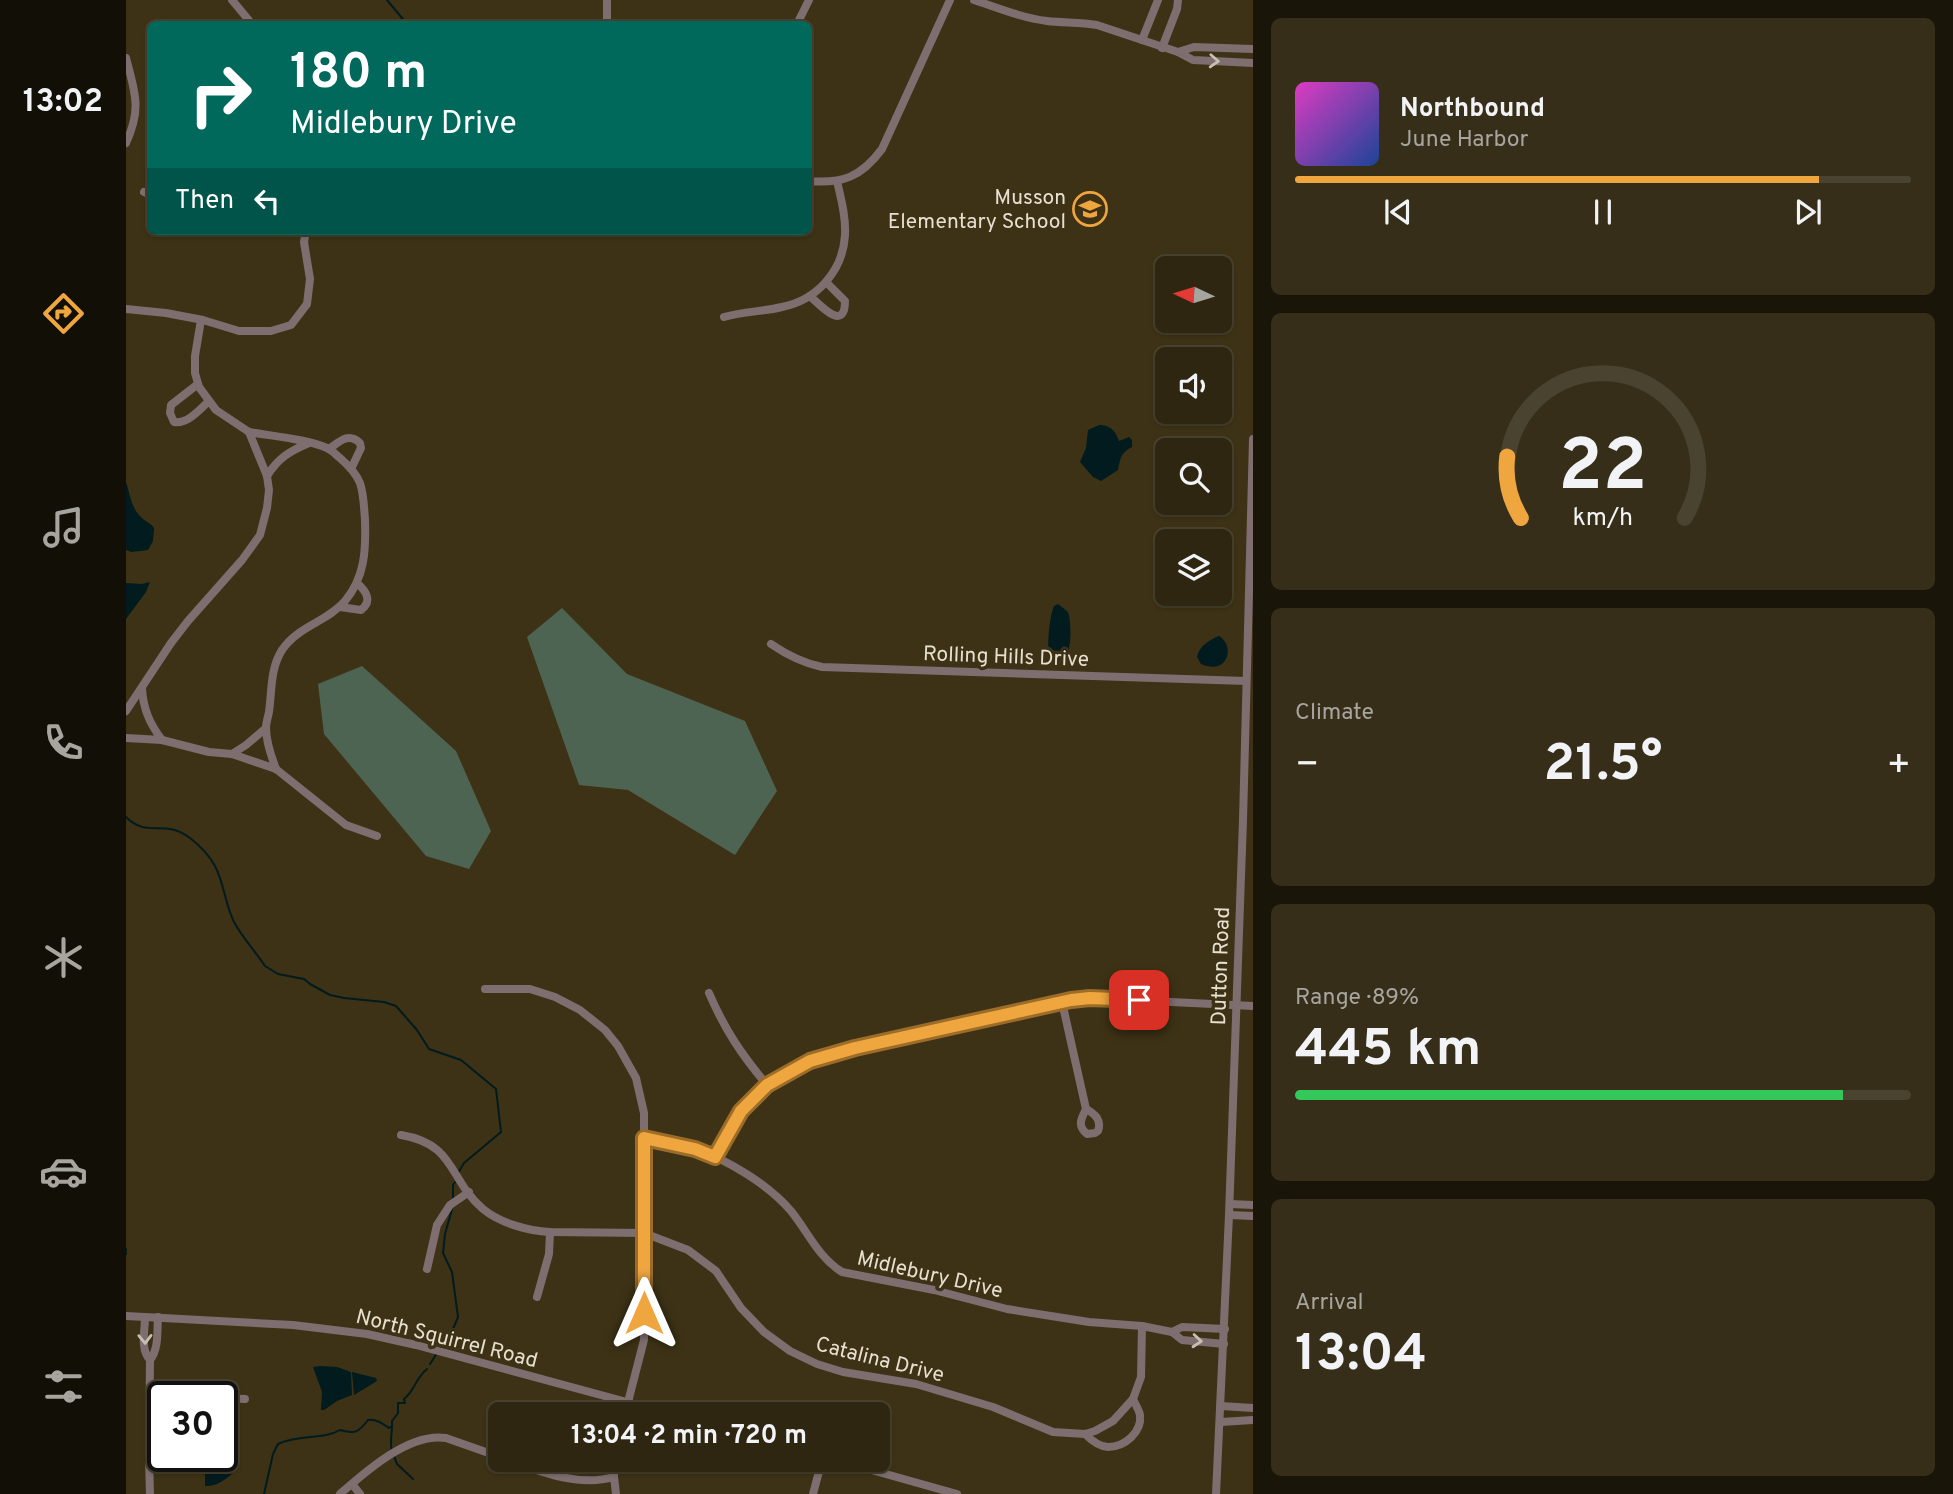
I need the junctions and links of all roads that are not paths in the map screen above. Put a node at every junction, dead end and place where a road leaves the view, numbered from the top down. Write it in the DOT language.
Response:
graph roads {
  1 [pos="232,0"];
  2 [pos="607,0"];
  3 [pos="809,0"];
  4 [pos="950,0"];
  5 [pos="974,0"];
  6 [pos="1158,0"];
  7 [pos="1178,0"];
  8 [pos="250,21"];
  9 [pos="607,21"];
  10 [pos="798,21"];
  11 [pos="1142,40"];
  12 [pos="1162,48"];
  13 [pos="1253,49"];
  14 [pos="1178,52"];
  15 [pos="126,58"];
  16 [pos="1253,63"];
  17 [pos="126,143"];
  18 [pos="812,181"];
  19 [pos="837,181"];
  20 [pos="305,235"];
  21 [pos="826,282"];
  22 [pos="810,296"];
  23 [pos="126,309"];
  24 [pos="723,317"];
  25 [pos="201,320"];
  26 [pos="198,384"];
  27 [pos="209,401"];
  28 [pos="249,432"];
  29 [pos="1253,439"];
  30 [pos="309,443"];
  31 [pos="329,449"];
  32 [pos="351,469"];
  33 [pos="267,476"];
  34 [pos="1252,539"];
  35 [pos="357,583"];
  36 [pos="340,607"];
  37 [pos="771,644"];
  38 [pos="1246,681"];
  39 [pos="142,687"];
  40 [pos="1250,694"];
  41 [pos="1249,706"];
  42 [pos="126,711"];
  43 [pos="266,728"];
  44 [pos="126,738"];
  45 [pos="162,740"];
  46 [pos="232,754"];
  47 [pos="276,769"];
  48 [pos="377,836"];
  49 [pos="485,989"];
  50 [pos="709,993"];
  51 [pos="1062,1002"];
  52 [pos="1236,1005"];
  53 [pos="1253,1006"];
  54 [pos="767,1085"];
  55 [pos="1086,1109"];
  56 [pos="401,1135"];
  57 [pos="644,1138"];
  58 [pos="715,1157"];
  59 [pos="469,1192"];
  60 [pos="1230,1204"];
  61 [pos="1253,1205"];
  62 [pos="1229,1215"];
  63 [pos="1253,1216"];
  64 [pos="550,1232"];
  65 [pos="644,1233"];
  66 [pos="427,1269"];
  67 [pos="537,1297"];
  68 [pos="126,1316"];
  69 [pos="145,1317"];
  70 [pos="158,1317"];
  71 [pos="1142,1326"];
  72 [pos="1225,1329"];
  73 [pos="1172,1332"];
  74 [pos="1224,1344"];
  75 [pos="150,1360"];
  76 [pos="149,1381"];
  77 [pos="238,1399"];
  78 [pos="246,1399"];
  79 [pos="1133,1399"];
  80 [pos="628,1402"];
  81 [pos="1221,1406"];
  82 [pos="1253,1408"];
  83 [pos="1253,1419"];
  84 [pos="1221,1422"];
  85 [pos="1085,1434"];
  86 [pos="488,1452"];
  87 [pos="150,1472"];
  88 [pos="548,1472"];
  89 [pos="614,1472"];
  90 [pos="819,1472"];
  91 [pos="879,1472"];
  92 [pos="614,1477"];
  93 [pos="352,1484"];
  94 [pos="150,1494"];
  95 [pos="340,1494"];
  96 [pos="360,1494"];
  97 [pos="616,1494"];
  98 [pos="813,1494"];
  99 [pos="957,1494"];
  100 [pos="1216,1494"];
  1 -- 8 [label="street"];
  2 -- 9 [label="street"];
  3 -- 10 [label="street"];
  4 -- 19 [label="street"];
  5 -- 11 [label="street"];
  6 -- 11 [label="street"];
  7 -- 12 [label="street"];
  11 -- 12 [label="street"];
  12 -- 14 [label="street"];
  13 -- 14 [label="street"];
  14 -- 16 [label="street, one-way"];
  15 -- 17 [label="street"];
  18 -- 19 [label="street"];
  19 -- 21 [label="street"];
  20 -- 25 [label="street"];
  21 -- 22 [label="street"];
  21 -- 22 [label="street"];
  22 -- 24 [label="street"];
  23 -- 25 [label="street"];
  25 -- 26 [label="street"];
  26 -- 27 [label="street"];
  26 -- 27 [label="street"];
  27 -- 28 [label="street"];
  28 -- 30 [label="street"];
  28 -- 33 [label="street"];
  29 -- 34 [label="street, Dutton Road"];
  30 -- 31 [label="street"];
  30 -- 33 [label="street"];
  31 -- 32 [label="street"];
  31 -- 32 [label="street"];
  32 -- 35 [label="street"];
  33 -- 39 [label="street"];
  34 -- 38 [label="street, Dutton Road"];
  35 -- 36 [label="street"];
  35 -- 36 [label="street"];
  36 -- 43 [label="street"];
  37 -- 38 [label="street, Rolling Hills Drive"];
  38 -- 40 [label="street, Dutton Road"];
  39 -- 42 [label="street"];
  39 -- 45 [label="street"];
  40 -- 41 [label="street, Dutton Road"];
  41 -- 52 [label="street, Dutton Road"];
  43 -- 46 [label="street"];
  43 -- 47 [label="street"];
  44 -- 45 [label="street"];
  45 -- 46 [label="street"];
  46 -- 47 [label="street"];
  47 -- 48 [label="street"];
  49 -- 57 [label="street"];
  50 -- 54 [label="street"];
  51 -- 52 [label="street"];
  51 -- 54 [label="street"];
  51 -- 55 [label="street"];
  52 -- 53 [label="street"];
  52 -- 60 [label="street, Dutton Road"];
  54 -- 58 [label="street"];
  56 -- 59 [label="street, Catalina Drive"];
  57 -- 58 [label="street, Midlebury Drive"];
  57 -- 65 [label="street"];
  58 -- 71 [label="street, Midlebury Drive"];
  59 -- 64 [label="street, Catalina Drive"];
  59 -- 66 [label="street"];
  60 -- 61 [label="street"];
  60 -- 62 [label="street, Dutton Road"];
  62 -- 63 [label="street"];
  62 -- 72 [label="street, Dutton Road"];
  64 -- 65 [label="street, Catalina Drive"];
  64 -- 67 [label="street"];
  65 -- 80 [label="street"];
  65 -- 85 [label="street, Catalina Drive"];
  68 -- 69 [label="street, North Squirrel Road"];
  69 -- 70 [label="street, North Squirrel Road"];
  69 -- 75 [label="street, one-way"];
  70 -- 75 [label="street"];
  70 -- 80 [label="street, North Squirrel Road"];
  71 -- 73 [label="street, Midlebury Drive"];
  71 -- 79 [label="street"];
  72 -- 73 [label="street, Midlebury Drive"];
  72 -- 74 [label="street, Dutton Road"];
  73 -- 74 [label="street, Midlebury Drive, one-way"];
  74 -- 81 [label="street, Dutton Road"];
  75 -- 76 [label="street"];
  77 -- 78 [label="street"];
  79 -- 85 [label="street"];
  79 -- 85 [label="street, Catalina Drive"];
  81 -- 82 [label="street"];
  81 -- 84 [label="street, Dutton Road"];
  83 -- 84 [label="street"];
  84 -- 100 [label="street, Dutton Road"];
  86 -- 93 [label="street"];
  87 -- 94 [label="street"];
  88 -- 92 [label="street"];
  89 -- 92 [label="street"];
  90 -- 98 [label="street"];
  91 -- 99 [label="street"];
  92 -- 97 [label="street"];
  93 -- 95 [label="street"];
  93 -- 96 [label="street"];
}
